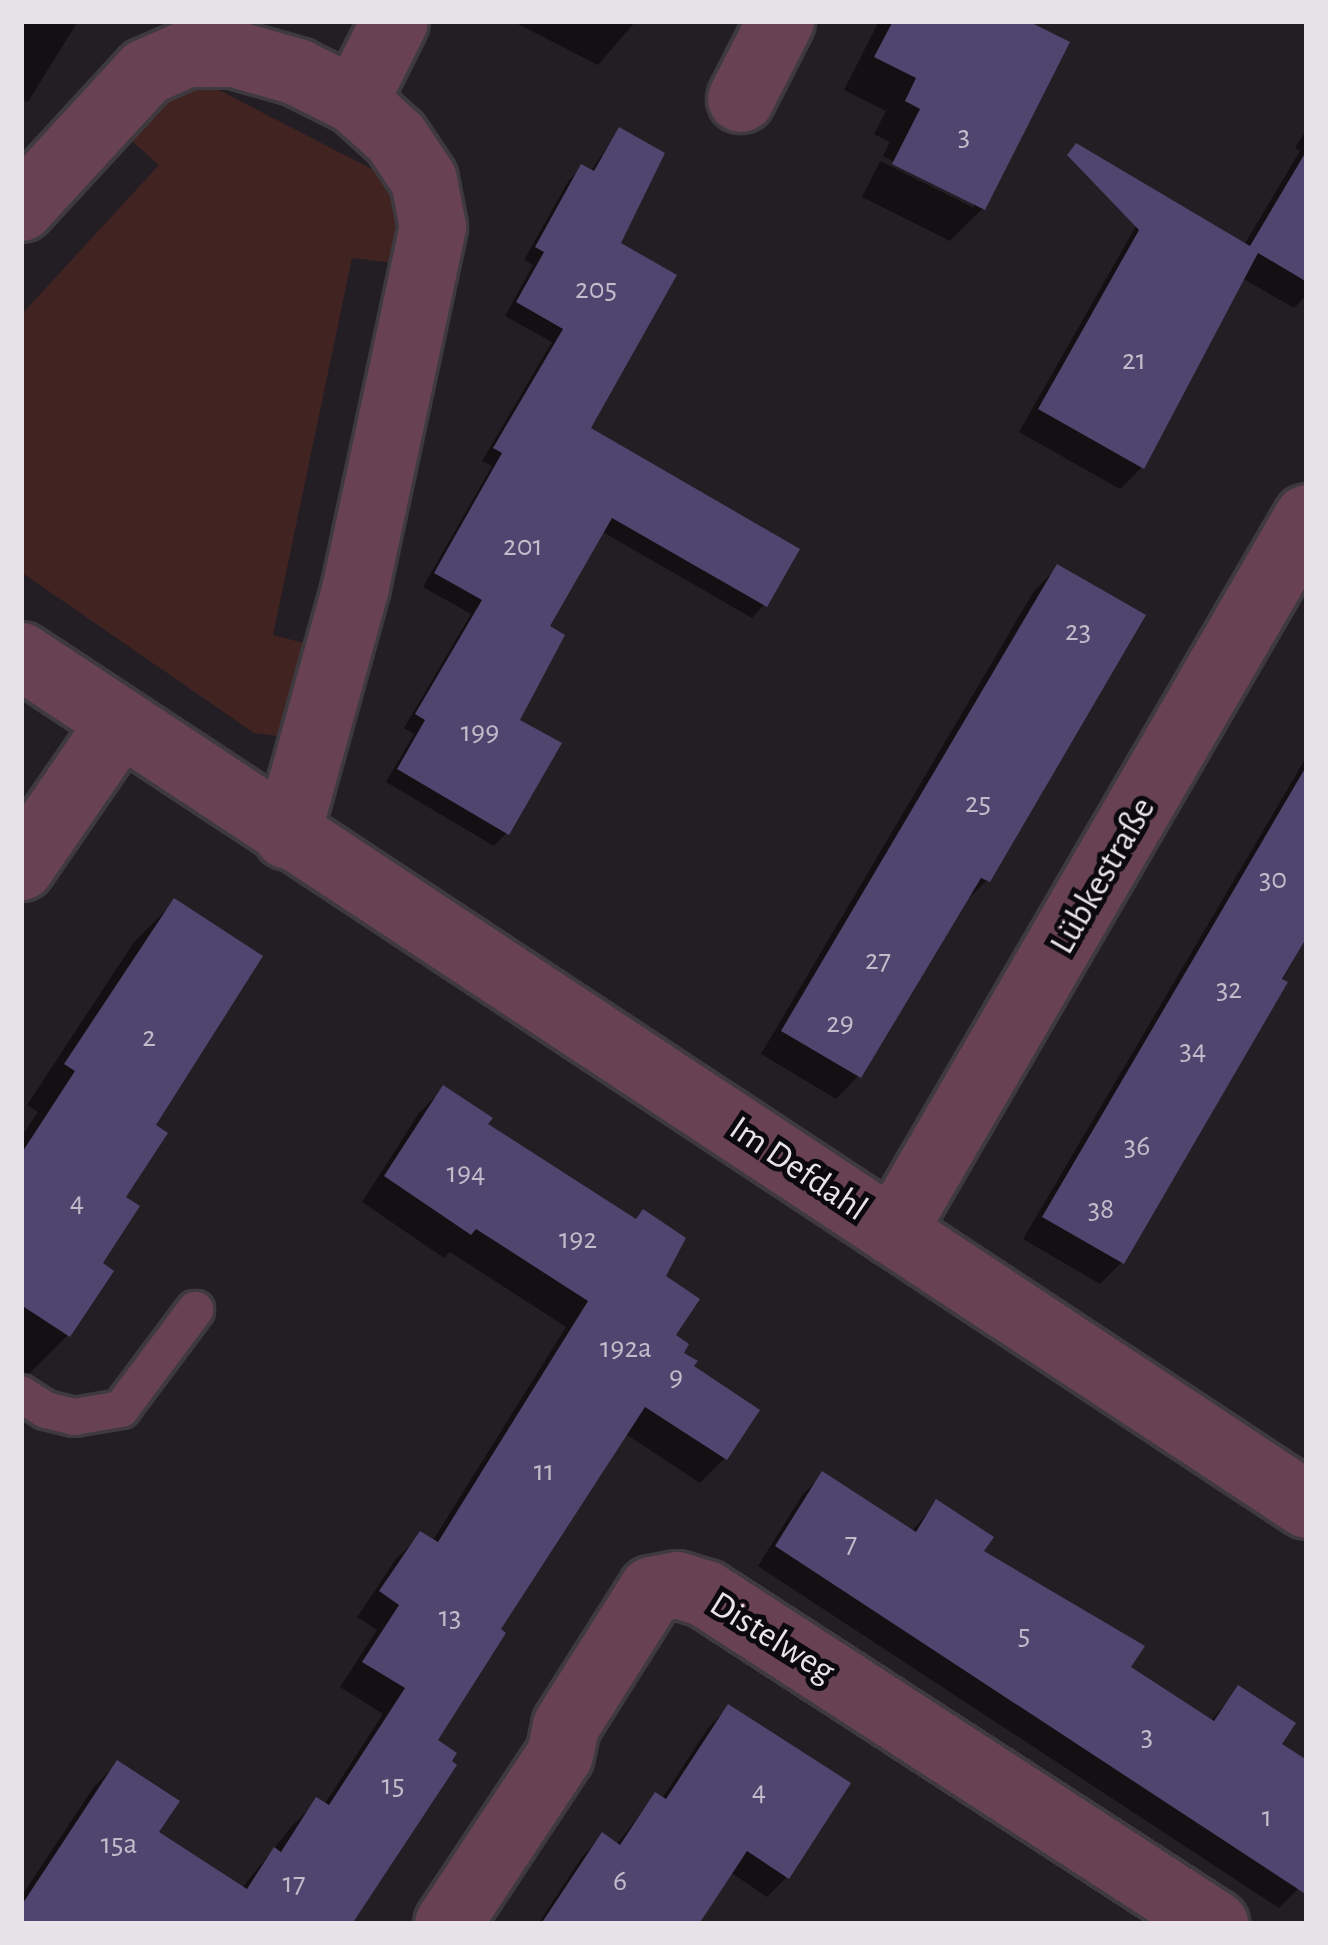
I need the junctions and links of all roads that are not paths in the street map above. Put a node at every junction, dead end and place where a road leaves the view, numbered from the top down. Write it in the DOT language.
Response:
graph roads {
  1 [pos="395,21"];
  2 [pos="781,21"];
  3 [pos="741,99"];
  4 [pos="355,100"];
  5 [pos="21,208"];
  6 [pos="1307,518"];
  7 [pos="21,656"];
  8 [pos="119,723"];
  9 [pos="287,836"];
  10 [pos="21,866"];
  11 [pos="893,1232"];
  12 [pos="195,1310"];
  13 [pos="21,1394"];
  14 [pos="1307,1505"];
  15 [pos="448,1924"];
  16 [pos="1215,1924"];
  1 -- 4 [label="street"];
  2 -- 3 [label="street"];
  4 -- 5 [label="street"];
  4 -- 9 [label="street"];
  6 -- 11 [label="street, Lübkestraße"];
  7 -- 8 [label="street, Im Defdahl"];
  8 -- 9 [label="street, Im Defdahl"];
  8 -- 10 [label="street"];
  9 -- 11 [label="street, Im Defdahl"];
  11 -- 14 [label="street, Im Defdahl"];
  12 -- 13 [label="lane"];
  15 -- 16 [label="street, Distelweg"];
}
